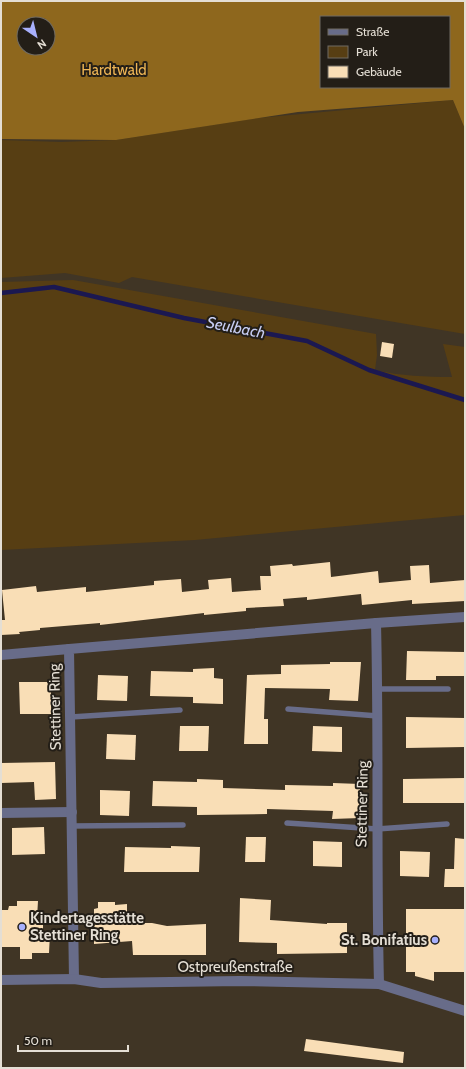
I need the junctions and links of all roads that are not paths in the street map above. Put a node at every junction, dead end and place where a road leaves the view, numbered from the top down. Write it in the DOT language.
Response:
graph roads {
  1 [pos="465,616"];
  2 [pos="376,624"];
  3 [pos="69,649"];
  4 [pos="1,655"];
  5 [pos="378,689"];
  6 [pos="448,689"];
  7 [pos="288,709"];
  8 [pos="180,710"];
  9 [pos="378,716"];
  10 [pos="71,717"];
  11 [pos="72,812"];
  12 [pos="1,813"];
  13 [pos="287,822"];
  14 [pos="447,824"];
  15 [pos="184,825"];
  16 [pos="72,826"];
  17 [pos="377,829"];
  18 [pos="74,979"];
  19 [pos="1,980"];
  20 [pos="379,984"];
  21 [pos="465,1011"];
  1 -- 2 [label="street, Stettiner Ring"];
  2 -- 3 [label="street, Stettiner Ring"];
  2 -- 5 [label="street, Stettiner Ring"];
  3 -- 4 [label="street, Stettiner Ring"];
  3 -- 10 [label="street, Stettiner Ring"];
  5 -- 6 [label="lane"];
  5 -- 9 [label="street, Stettiner Ring"];
  7 -- 9 [label="lane"];
  8 -- 10 [label="lane"];
  9 -- 17 [label="street, Stettiner Ring"];
  10 -- 11 [label="street, Stettiner Ring"];
  11 -- 12 [label="street"];
  11 -- 16 [label="street, Stettiner Ring"];
  13 -- 17 [label="lane"];
  14 -- 17 [label="lane"];
  15 -- 16 [label="lane"];
  16 -- 18 [label="street, Stettiner Ring"];
  17 -- 20 [label="street, Stettiner Ring"];
  18 -- 19 [label="street, Ostpreußenstraße"];
  18 -- 20 [label="street, Ostpreußenstraße"];
  20 -- 21 [label="street, Ostpreußenstraße"];
}
